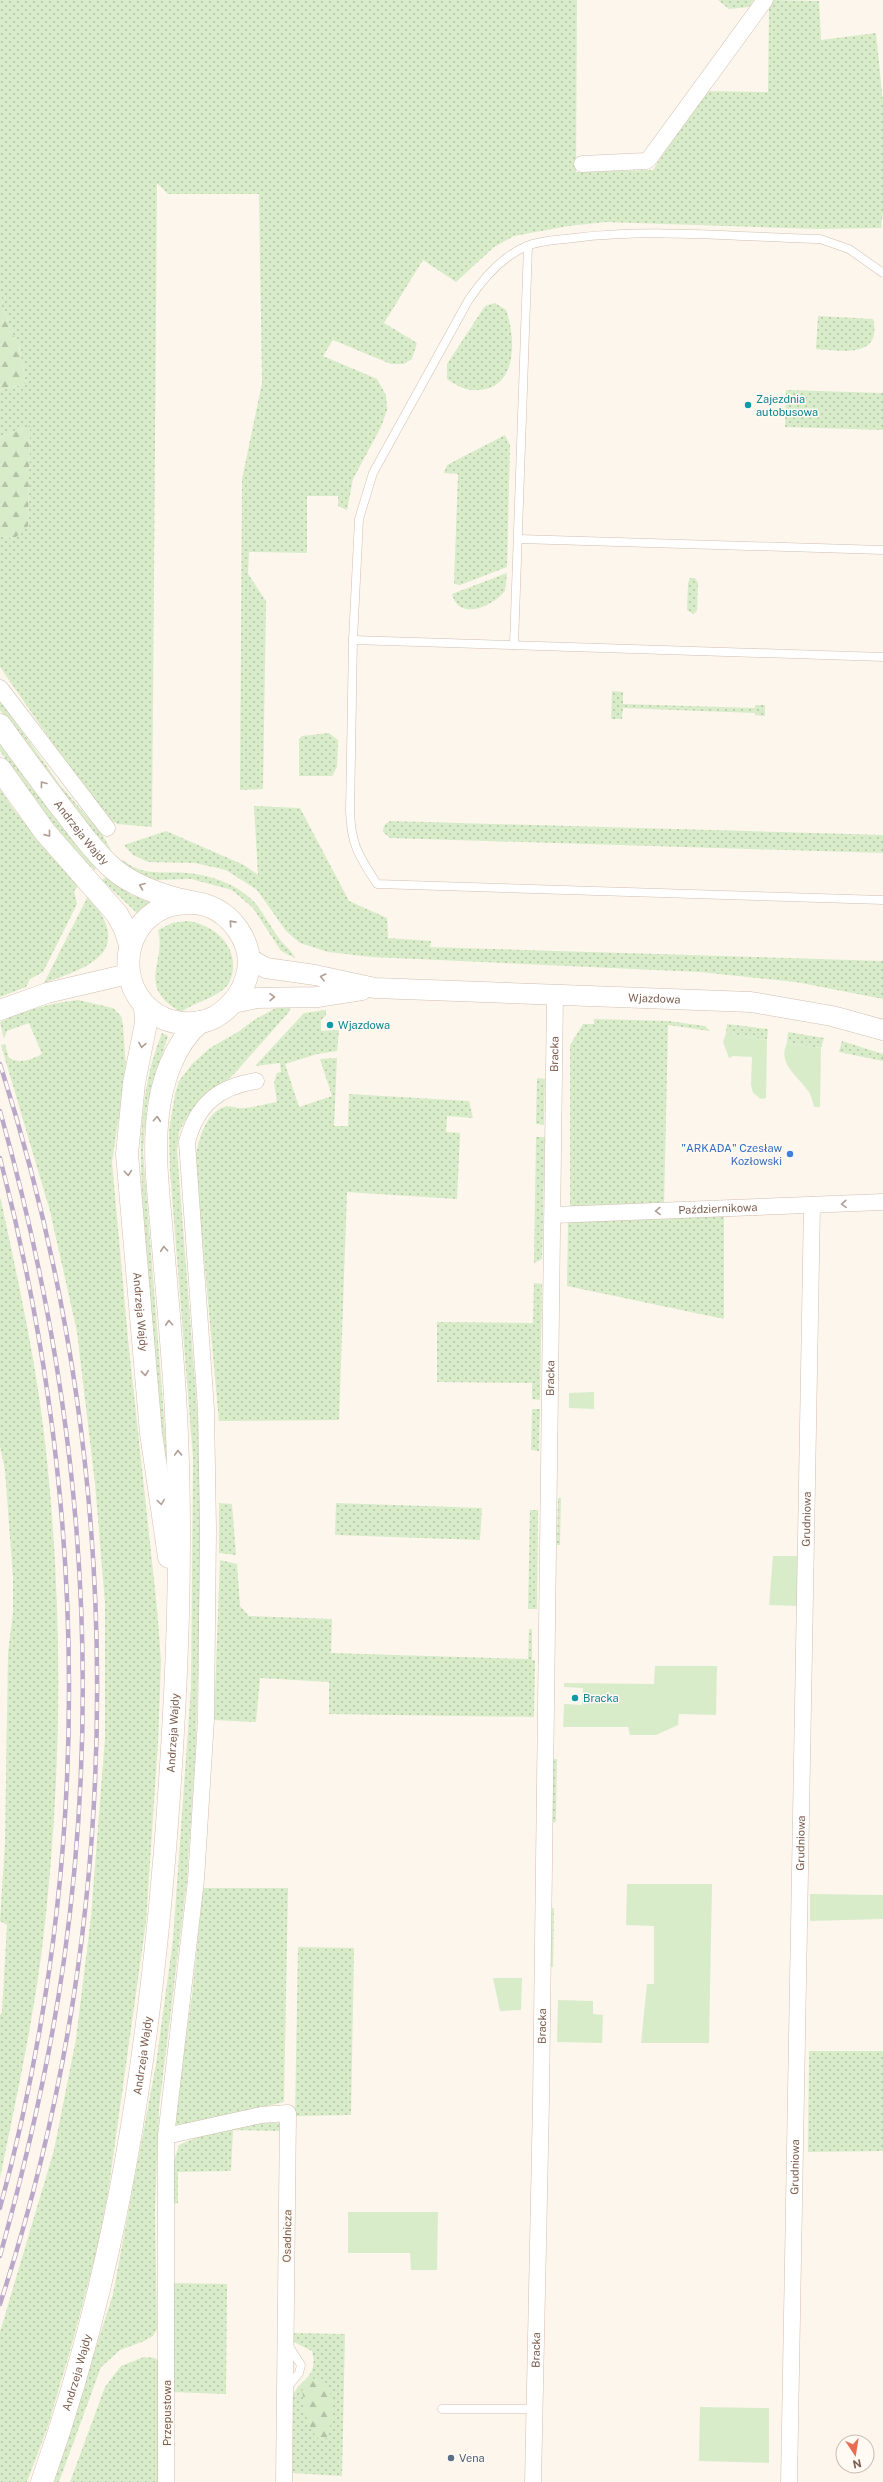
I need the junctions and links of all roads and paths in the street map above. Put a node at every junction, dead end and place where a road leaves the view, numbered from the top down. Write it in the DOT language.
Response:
graph roads {
  1 [pos="765,0"];
  2 [pos="582,164"];
  3 [pos="528,246"];
  4 [pos="883,273"];
  5 [pos="519,539"];
  6 [pos="883,550"];
  7 [pos="353,640"];
  8 [pos="514,645"];
  9 [pos="883,657"];
  10 [pos="0,688"];
  11 [pos="0,725"];
  12 [pos="0,769"];
  13 [pos="107,828"];
  14 [pos="883,900"];
  15 [pos="192,903"];
  16 [pos="130,945"];
  17 [pos="248,958"];
  18 [pos="128,974"];
  19 [pos="375,988"];
  20 [pos="555,994"];
  21 [pos="233,1003"];
  22 [pos="145,1006"];
  23 [pos="0,1010"];
  24 [pos="200,1022"];
  25 [pos="883,1030"];
  26 [pos="256,1081"];
  27 [pos="883,1202"];
  28 [pos="812,1205"];
  29 [pos="553,1215"];
  30 [pos="178,1618"];
  31 [pos="166,2136"];
  32 [pos="533,2409"];
  33 [pos="442,2410"];
  34 [pos="42,2482"];
  35 [pos="166,2482"];
  36 [pos="284,2482"];
  37 [pos="533,2482"];
  38 [pos="789,2482"];
  1 -- 2 [label="street"];
  3 -- 4 [label="lane"];
  3 -- 5 [label="lane"];
  3 -- 7 [label="lane"];
  5 -- 6 [label="lane"];
  5 -- 8 [label="lane"];
  7 -- 8 [label="lane"];
  7 -- 14 [label="lane"];
  8 -- 9 [label="lane"];
  10 -- 13 [label="street"];
  15 -- 11 [label="main road, Andrzeja Wajdy, one-way"];
  12 -- 16 [label="main road, Andrzeja Wajdy, one-way"];
  15 -- 16 [label="main road, Andrzeja Wajdy"];
  17 -- 15 [label="main road, Andrzeja Wajdy, one-way"];
  16 -- 18 [label="main road, Andrzeja Wajdy"];
  19 -- 17 [label="street, Wjazdowa, one-way"];
  17 -- 21 [label="main road, Andrzeja Wajdy"];
  18 -- 22 [label="main road, Andrzeja Wajdy"];
  18 -- 23 [label="street"];
  19 -- 20 [label="street, Wjazdowa"];
  21 -- 19 [label="street, Wjazdowa, one-way"];
  20 -- 25 [label="street, Wjazdowa"];
  20 -- 29 [label="street, Bracka"];
  21 -- 24 [label="main road, Andrzeja Wajdy"];
  22 -- 24 [label="main road, Andrzeja Wajdy"];
  22 -- 30 [label="main road, Andrzeja Wajdy, one-way"];
  30 -- 24 [label="main road, Andrzeja Wajdy, one-way"];
  26 -- 31 [label="street, Przepustowa"];
  27 -- 28 [label="street, Październikowa, one-way"];
  28 -- 29 [label="street, Październikowa, one-way"];
  28 -- 38 [label="street, Grudniowa"];
  29 -- 32 [label="street, Bracka"];
  30 -- 34 [label="main road, Andrzeja Wajdy"];
  31 -- 35 [label="street, Przepustowa"];
  31 -- 36 [label="street, Osadnicza"];
  32 -- 33 [label="lane"];
  32 -- 37 [label="street, Bracka"];
}
